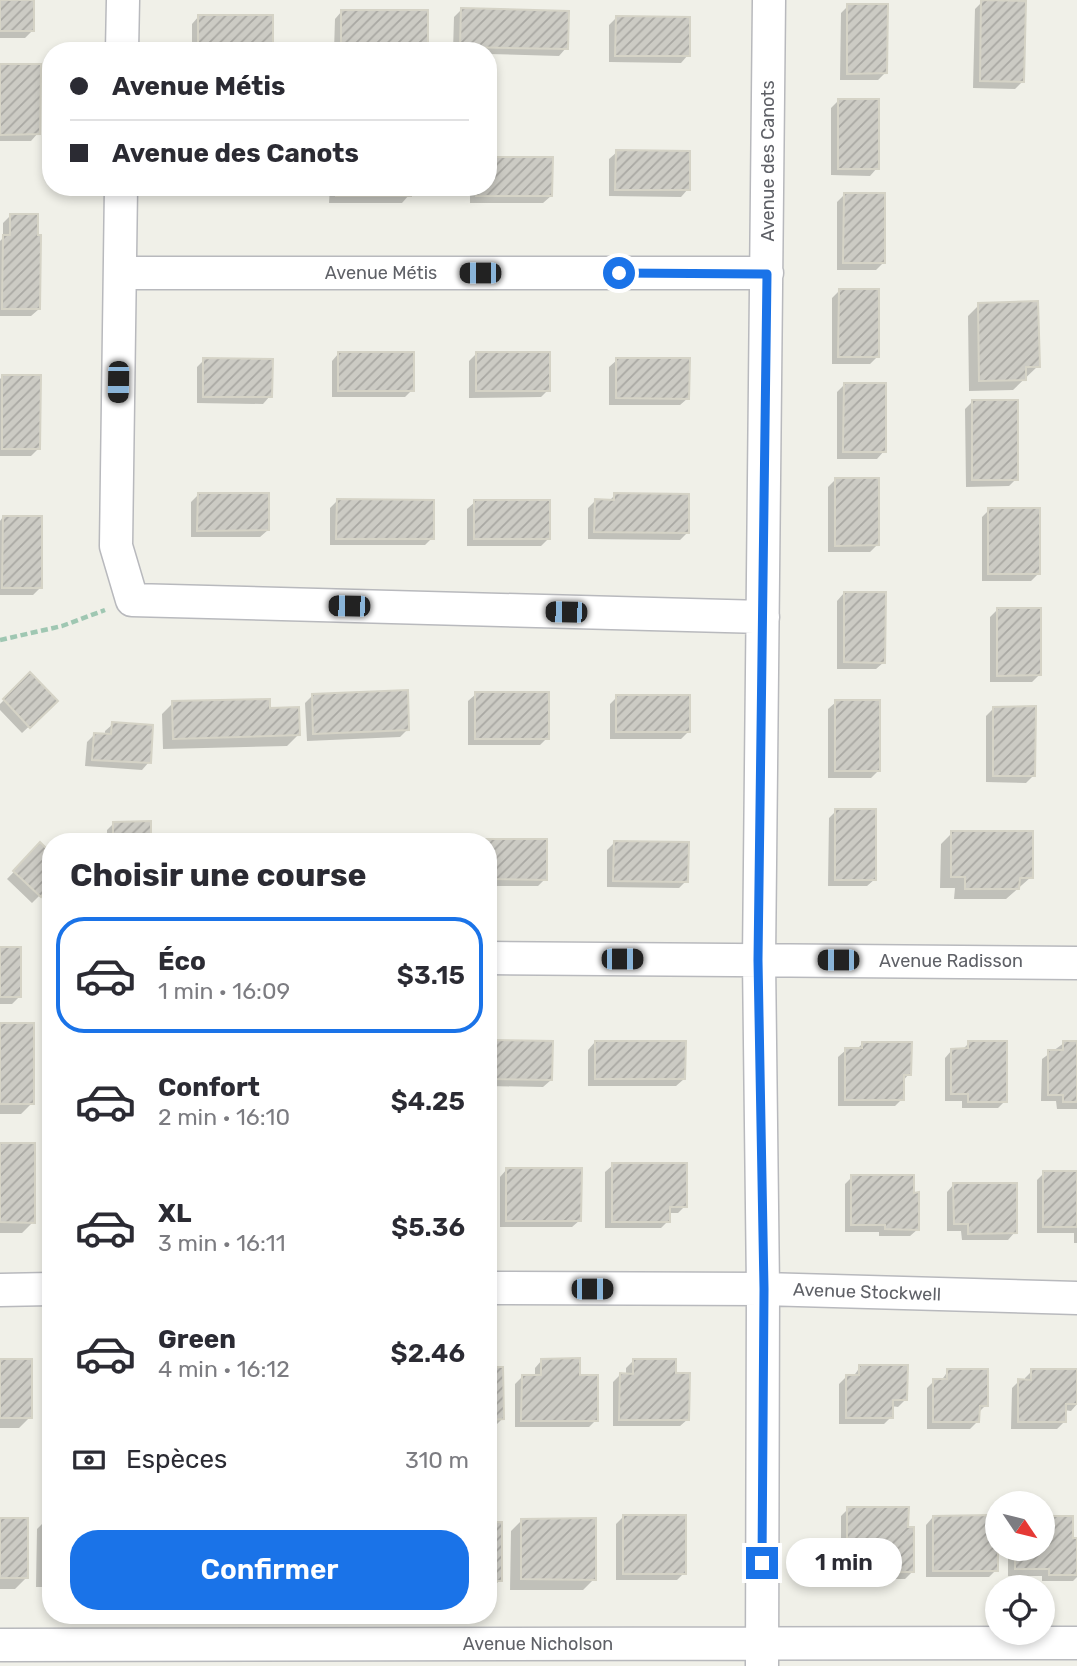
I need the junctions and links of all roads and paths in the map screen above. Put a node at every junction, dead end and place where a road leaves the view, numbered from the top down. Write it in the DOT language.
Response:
graph roads {
  1 [pos="123,0"];
  2 [pos="769,0"];
  3 [pos="122,42"];
  4 [pos="121,196"];
  5 [pos="120,273"];
  6 [pos="767,274"];
  7 [pos="132,600"];
  8 [pos="763,617"];
  9 [pos="0,640"];
  10 [pos="497,958"];
  11 [pos="758,960"];
  12 [pos="1077,962"];
  13 [pos="497,1288"];
  14 [pos="42,1289"];
  15 [pos="764,1289"];
  16 [pos="0,1290"];
  17 [pos="1077,1298"];
  18 [pos="1077,1643"];
  19 [pos="0,1645"];
  20 [pos="762,1654"];
  1 -- 3 [label="street"];
  2 -- 6 [label="street, Avenue des Canots"];
  4 -- 5 [label="street"];
  5 -- 6 [label="street, Avenue Métis"];
  5 -- 7 [label="street"];
  6 -- 8 [label="street, Avenue des Canots"];
  7 -- 8 [label="street"];
  7 -- 9 [label="path"];
  8 -- 11 [label="street, Avenue des Canots"];
  10 -- 11 [label="street, Avenue Radisson"];
  11 -- 12 [label="street, Avenue Radisson"];
  11 -- 15 [label="street, Avenue des Canots"];
  13 -- 15 [label="street, Avenue Stockwell"];
  14 -- 16 [label="street"];
  15 -- 17 [label="street, Avenue Stockwell"];
  15 -- 20 [label="street, Avenue des Canots"];
  18 -- 20 [label="street, Avenue Nicholson"];
  19 -- 20 [label="street, Avenue Nicholson"];
}
